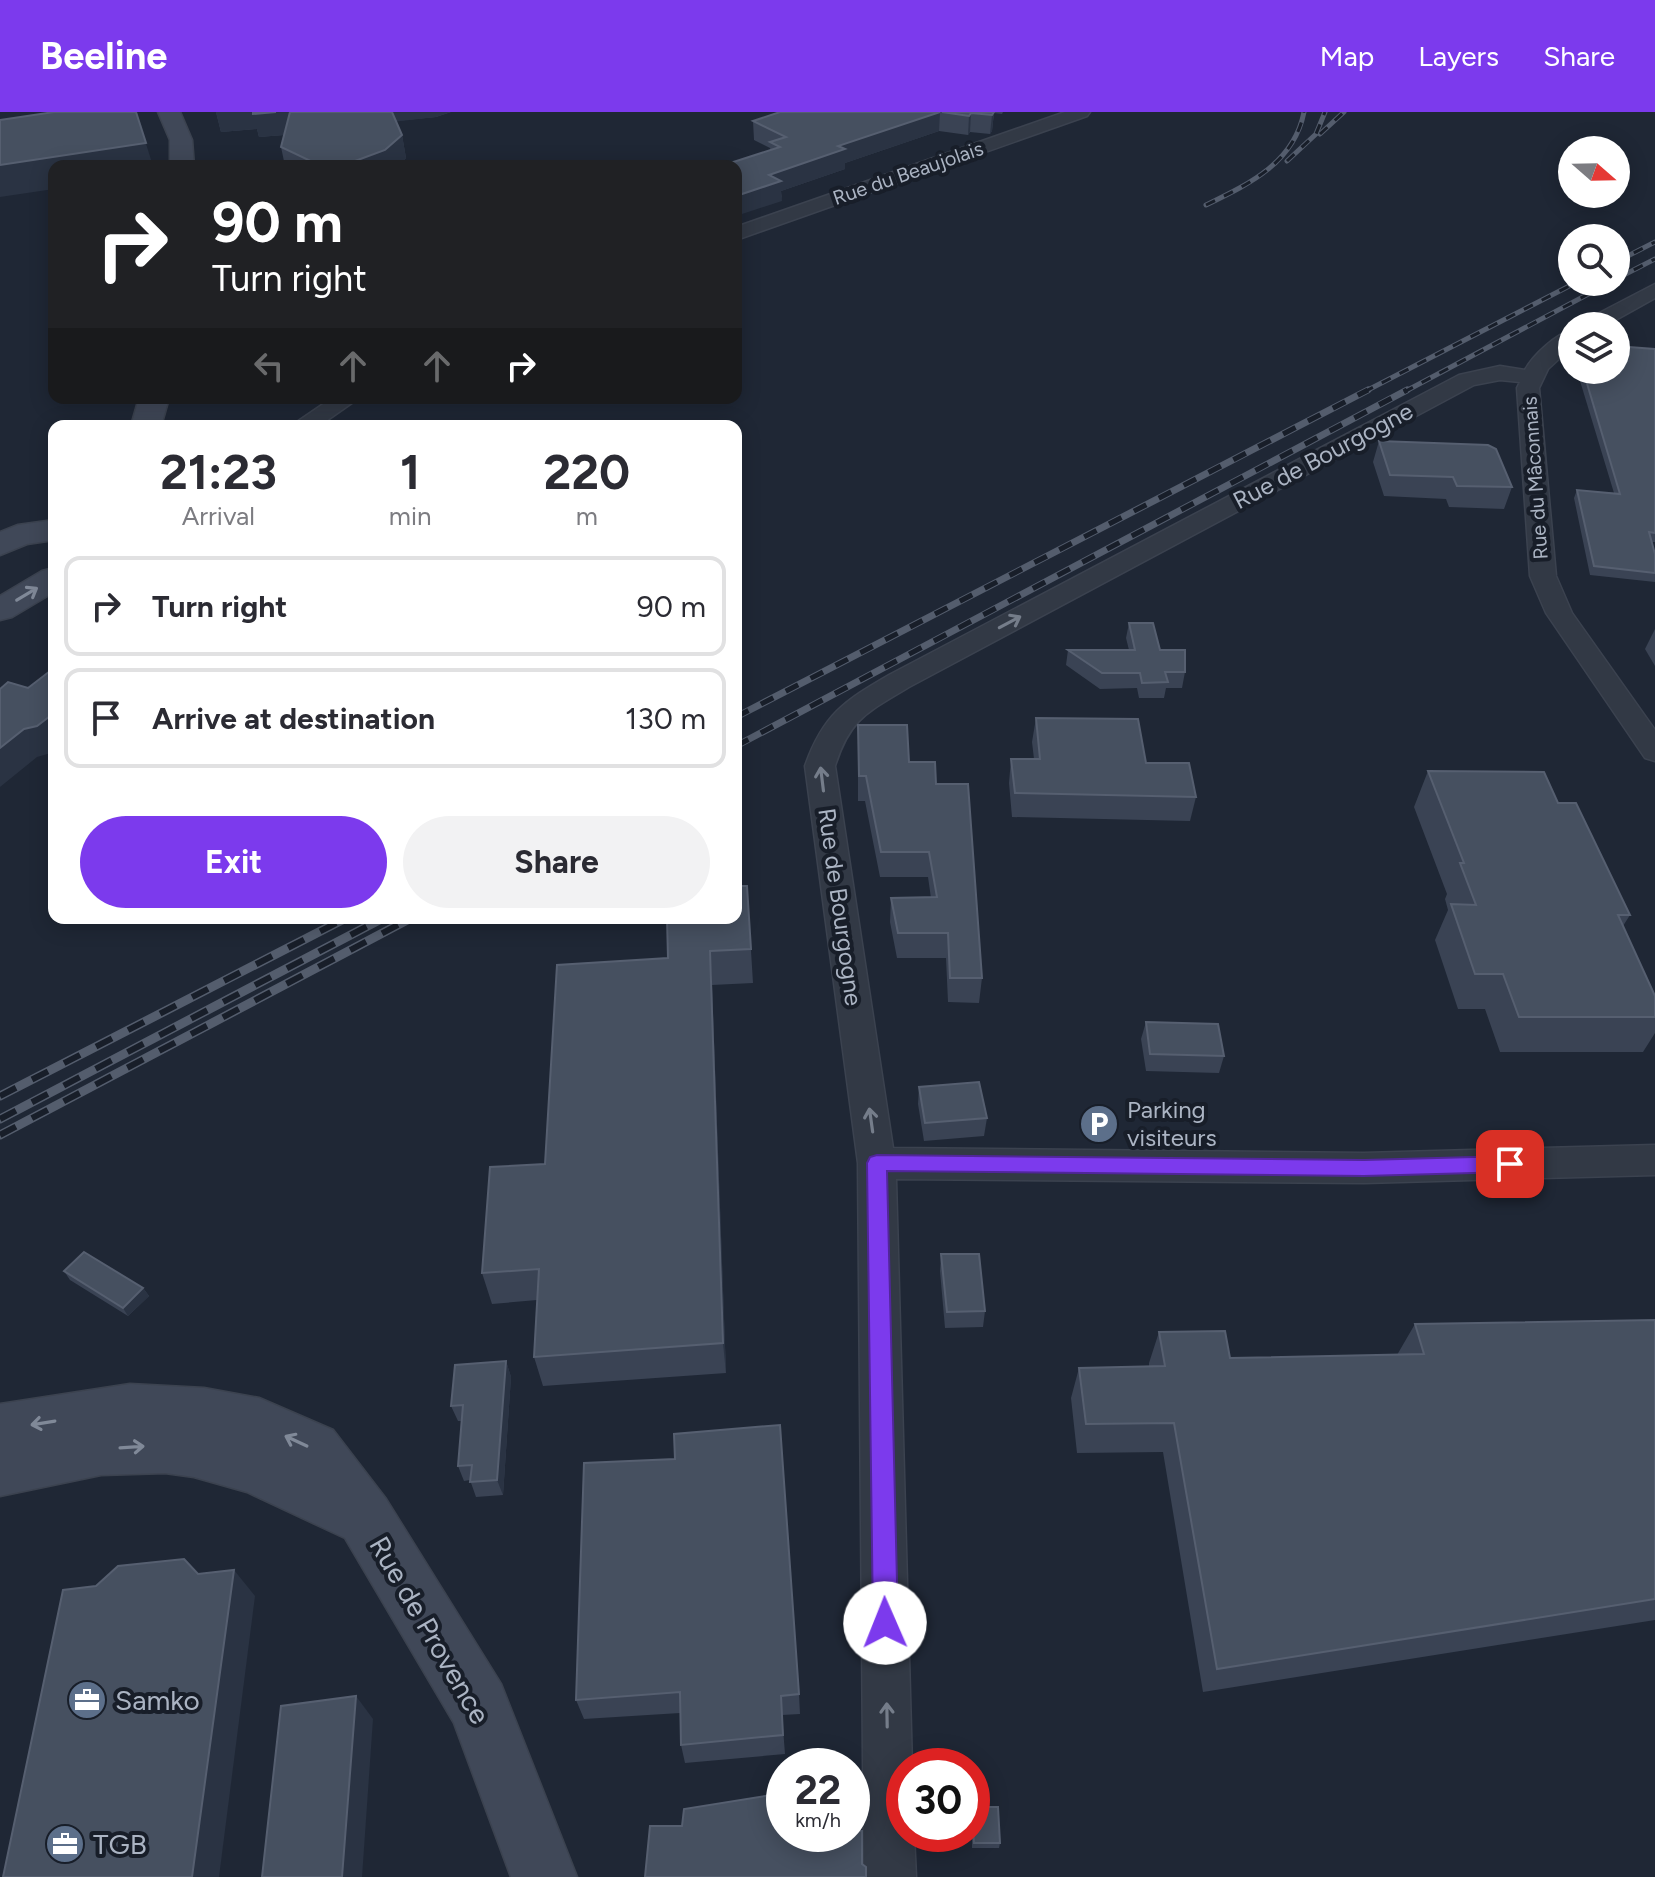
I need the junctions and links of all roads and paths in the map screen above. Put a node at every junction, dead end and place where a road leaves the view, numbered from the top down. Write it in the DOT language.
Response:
graph roads {
  1 [pos="169,112"];
  2 [pos="1081,112"];
  3 [pos="1000,122"];
  4 [pos="1031,130"];
  5 [pos="182,160"];
  6 [pos="742,232"];
  7 [pos="1655,290"];
  8 [pos="1615,312"];
  9 [pos="1558,350"];
  10 [pos="1535,372"];
  11 [pos="338,404"];
  12 [pos="313,420"];
  13 [pos="48,582"];
  14 [pos="0,610"];
  15 [pos="1655,751"];
  16 [pos="1655,1160"];
  17 [pos="877,1163"];
  18 [pos="0,1430"];
  19 [pos="0,1469"];
  20 [pos="366,1519"];
  21 [pos="544,1877"];
  22 [pos="890,1877"];
  1 -- 5 [label="main road"];
  2 -- 4 [label="street, Rue du Beaujolais"];
  3 -- 4 [label="street"];
  4 -- 6 [label="street, Rue du Beaujolais"];
  7 -- 8 [label="street"];
  9 -- 10 [label="street"];
  10 -- 15 [label="street, Rue du Mâconnais"];
  17 -- 10 [label="street, Rue de Bourgogne, one-way"];
  11 -- 12 [label="street"];
  14 -- 13 [label="main road, one-way"];
  16 -- 17 [label="street"];
  22 -- 17 [label="street, Rue de Bourgogne, one-way"];
  20 -- 18 [label="main road, Rue de Provence, one-way"];
  19 -- 20 [label="main road, Rue de Provence, one-way"];
  20 -- 21 [label="main road, Rue de Provence"];
}
